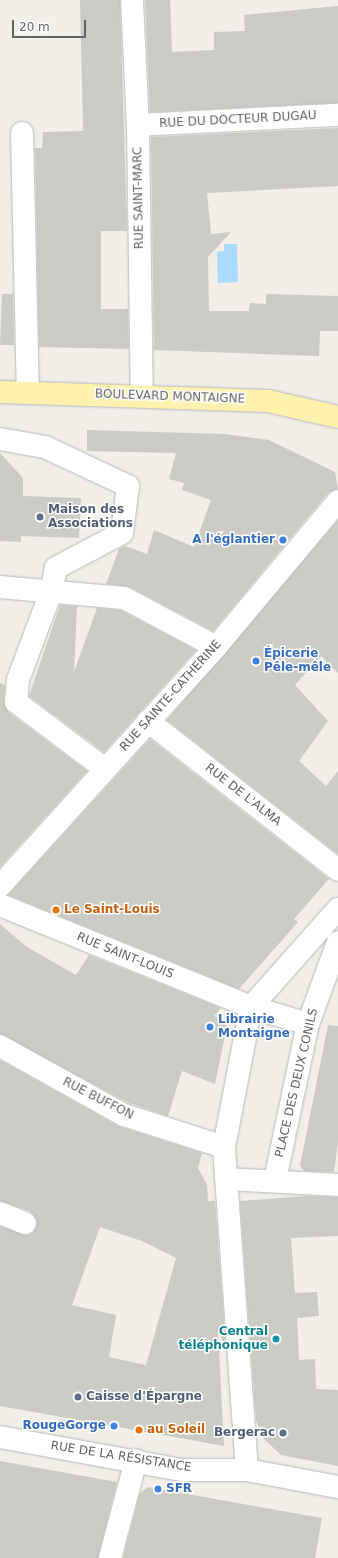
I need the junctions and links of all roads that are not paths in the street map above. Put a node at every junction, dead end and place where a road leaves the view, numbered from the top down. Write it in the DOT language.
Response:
graph roads {
  1 [pos="132,0"];
  2 [pos="338,115"];
  3 [pos="138,125"];
  4 [pos="22,133"];
  5 [pos="0,392"];
  6 [pos="28,393"];
  7 [pos="142,396"];
  8 [pos="338,417"];
  9 [pos="0,439"];
  10 [pos="338,501"];
  11 [pos="0,587"];
  12 [pos="51,592"];
  13 [pos="216,647"];
  14 [pos="148,721"];
  15 [pos="105,770"];
  16 [pos="338,870"];
  17 [pos="0,886"];
  18 [pos="0,905"];
  19 [pos="338,909"];
  20 [pos="338,942"];
  21 [pos="250,1007"];
  22 [pos="308,1024"];
  23 [pos="0,1046"];
  24 [pos="224,1146"];
  25 [pos="227,1179"];
  26 [pos="275,1180"];
  27 [pos="338,1185"];
  28 [pos="0,1213"];
  29 [pos="25,1223"];
  30 [pos="0,1437"];
  31 [pos="136,1460"];
  32 [pos="247,1470"];
  33 [pos="338,1487"];
  34 [pos="110,1558"];
  1 -- 3 [label="street, RUE SAINT-MARC"];
  2 -- 3 [label="street, RUE DU DOCTEUR DUGAU"];
  3 -- 7 [label="street, RUE SAINT-MARC"];
  4 -- 6 [label="street"];
  5 -- 6 [label="main road, BOULEVARD MONTAIGNE"];
  6 -- 7 [label="main road, BOULEVARD MONTAIGNE"];
  7 -- 8 [label="main road, BOULEVARD MONTAIGNE"];
  9 -- 12 [label="street"];
  10 -- 13 [label="street, RUE SAINTE-CATHERINE"];
  11 -- 12 [label="street"];
  12 -- 13 [label="street"];
  12 -- 15 [label="street"];
  13 -- 14 [label="street, RUE SAINTE-CATHERINE"];
  14 -- 15 [label="street, RUE SAINTE-CATHERINE"];
  14 -- 16 [label="street, RUE DE L'ALMA"];
  15 -- 17 [label="street, RUE SAINTE-CATHERINE"];
  18 -- 21 [label="street, RUE SAINT-LOUIS"];
  19 -- 21 [label="street"];
  20 -- 22 [label="street, PLACE DES DEUX CONILS"];
  21 -- 22 [label="street, RUE SAINT-LOUIS"];
  21 -- 24 [label="street"];
  22 -- 26 [label="street, PLACE DES DEUX CONILS"];
  23 -- 24 [label="street, RUE BUFFON"];
  24 -- 25 [label="street"];
  25 -- 26 [label="street"];
  25 -- 32 [label="street"];
  26 -- 27 [label="street"];
  28 -- 29 [label="street"];
  30 -- 31 [label="street, RUE DE LA RÉSISTANCE"];
  31 -- 32 [label="street, RUE DE LA RÉSISTANCE"];
  31 -- 34 [label="street"];
  32 -- 33 [label="street, RUE DE LA RÉSISTANCE"];
}
